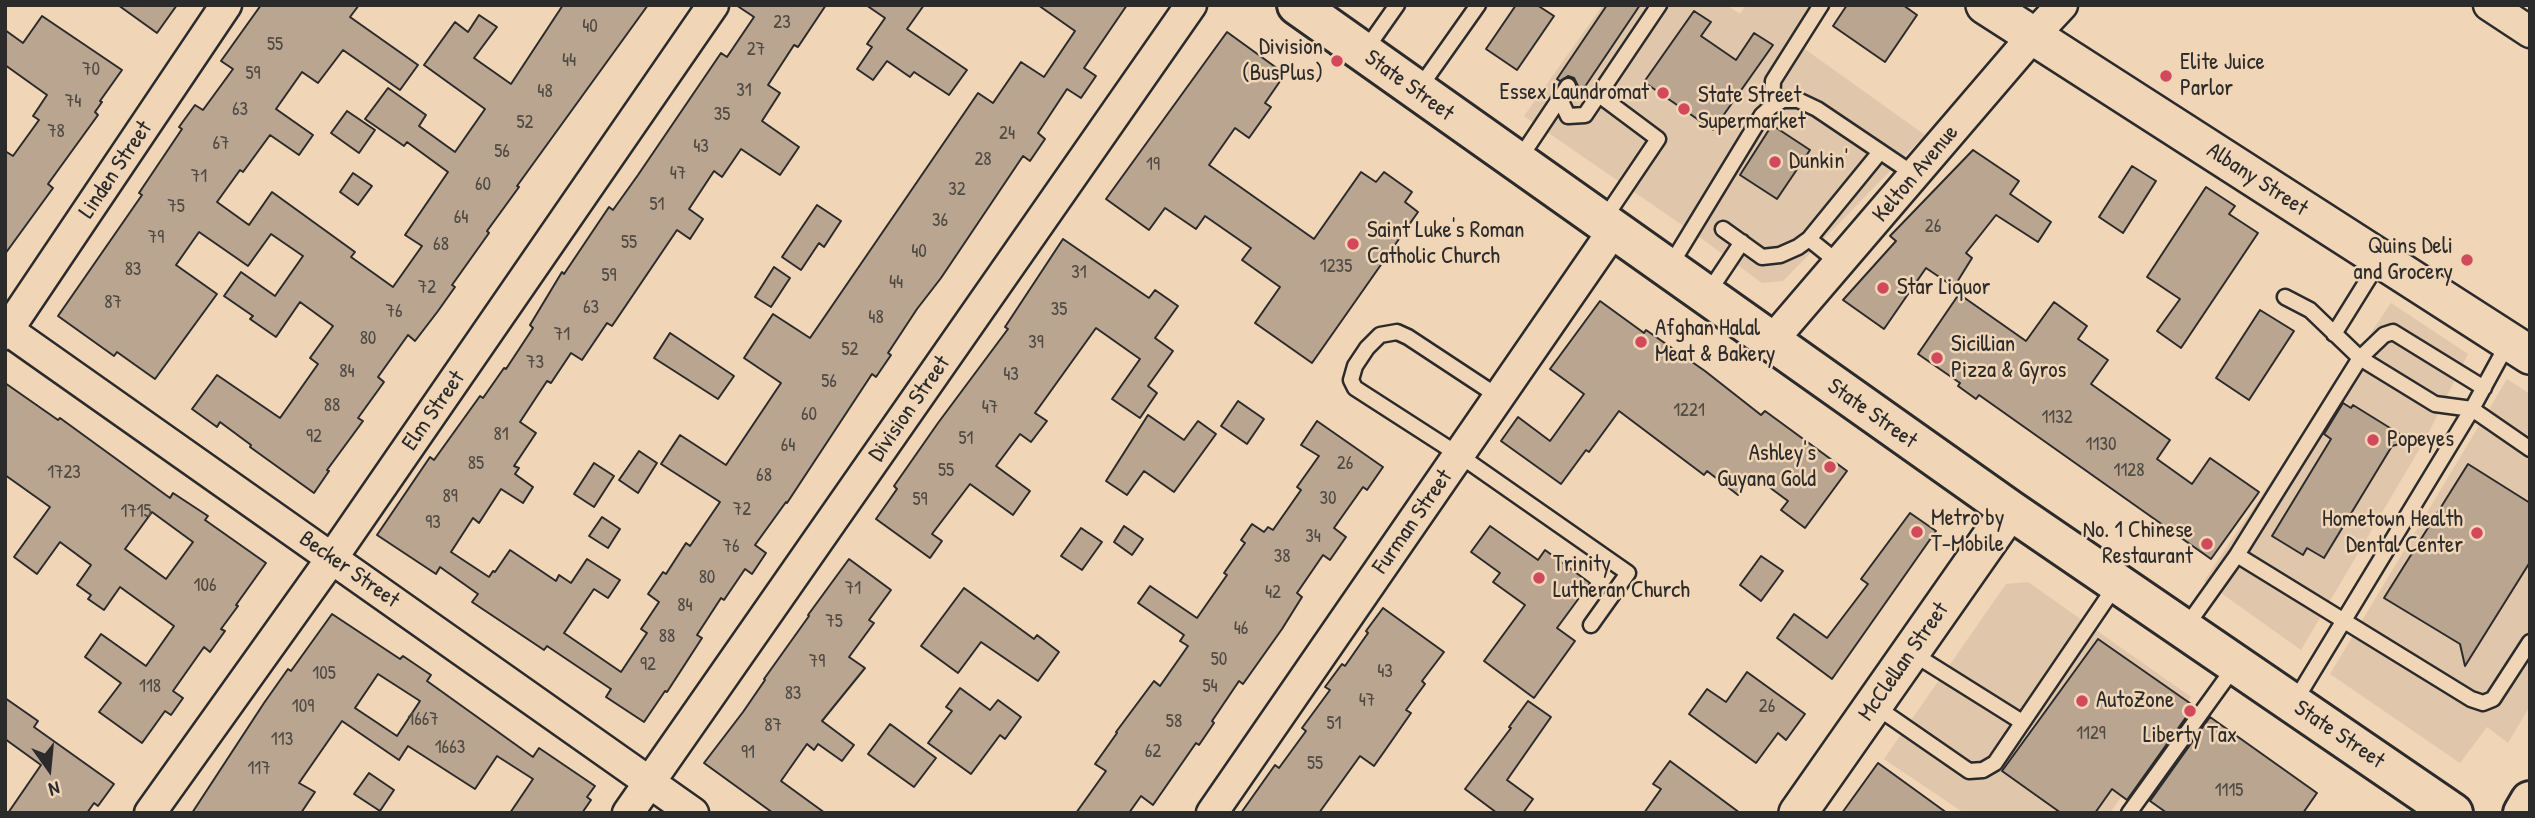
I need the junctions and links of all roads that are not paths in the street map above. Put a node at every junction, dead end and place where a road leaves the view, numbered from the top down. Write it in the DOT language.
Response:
graph roads {
  1 [pos="226,5"];
  2 [pos="713,5"];
  3 [pos="1191,5"];
  4 [pos="1397,5"];
  5 [pos="1478,5"];
  6 [pos="1659,5"];
  7 [pos="1821,5"];
  8 [pos="1985,5"];
  9 [pos="2062,5"];
  10 [pos="2489,5"];
  11 [pos="1303,7"];
  12 [pos="2530,32"];
  13 [pos="2033,36"];
  14 [pos="1363,53"];
  15 [pos="1569,86"];
  16 [pos="1417,91"];
  17 [pos="1599,94"];
  18 [pos="1560,99"];
  19 [pos="1772,106"];
  20 [pos="1880,152"];
  21 [pos="1517,163"];
  22 [pos="1915,175"];
  23 [pos="1607,227"];
  24 [pos="1723,229"];
  25 [pos="1809,239"];
  26 [pos="1742,242"];
  27 [pos="2381,259"];
  28 [pos="1840,264"];
  29 [pos="1667,270"];
  30 [pos="1706,297"];
  31 [pos="2285,297"];
  32 [pos="6,331"];
  33 [pos="2334,334"];
  34 [pos="1770,343"];
  35 [pos="2519,348"];
  36 [pos="2360,358"];
  37 [pos="2484,388"];
  38 [pos="1499,397"];
  39 [pos="2472,409"];
  40 [pos="2530,449"];
  41 [pos="1459,455"];
  42 [pos="2010,510"];
  43 [pos="2237,555"];
  44 [pos="332,558"];
  45 [pos="2116,583"];
  46 [pos="2344,621"];
  47 [pos="1591,625"];
  48 [pos="2184,629"];
  49 [pos="2530,642"];
  50 [pos="1910,652"];
  51 [pos="2236,665"];
  52 [pos="2293,704"];
  53 [pos="1874,705"];
  54 [pos="2022,722"];
  55 [pos="649,782"];
  56 [pos="2530,801"];
  57 [pos="2432,803"];
  58 [pos="150,813"];
  59 [pos="628,813"];
  60 [pos="693,813"];
  61 [pos="1212,813"];
  62 [pos="1798,813"];
  63 [pos="2129,813"];
  64 [pos="2523,813"];
  1 -- 32 [label="street, Linden Street"];
  2 -- 44 [label="street, Elm Street"];
  3 -- 55 [label="street, Division Street"];
  4 -- 14 [label="lane"];
  5 -- 16 [label="lane"];
  6 -- 17 [label="lane"];
  7 -- 19 [label="lane"];
  8 -- 13 [label="street, Albany Street"];
  9 -- 13 [label="street, Kelton Avenue"];
  10 -- 12 [label="street"];
  11 -- 14 [label="main road, State Street"];
  13 -- 22 [label="street, Kelton Avenue"];
  13 -- 27 [label="street, Albany Street"];
  14 -- 16 [label="main road, State Street"];
  15 -- 18 [label="lane"];
  16 -- 21 [label="main road, State Street"];
  17 -- 18 [label="lane"];
  17 -- 23 [label="lane"];
  18 -- 21 [label="lane"];
  19 -- 20 [label="lane"];
  19 -- 29 [label="lane"];
  20 -- 22 [label="lane"];
  20 -- 25 [label="lane"];
  21 -- 23 [label="main road, State Street"];
  22 -- 28 [label="street, Kelton Avenue"];
  23 -- 29 [label="main road, State Street"];
  23 -- 38 [label="street, Furman Street"];
  24 -- 26 [label="lane"];
  25 -- 26 [label="lane"];
  25 -- 28 [label="lane"];
  26 -- 30 [label="lane"];
  27 -- 33 [label="lane"];
  27 -- 35 [label="street, Albany Street"];
  28 -- 34 [label="street, Kelton Avenue"];
  29 -- 30 [label="main road, State Street"];
  30 -- 34 [label="main road, State Street"];
  31 -- 33 [label="lane"];
  32 -- 44 [label="street, Becker Street"];
  33 -- 36 [label="lane"];
  34 -- 42 [label="main road, State Street"];
  35 -- 37 [label="lane"];
  36 -- 37 [label="lane"];
  36 -- 39 [label="lane"];
  36 -- 43 [label="lane"];
  37 -- 39 [label="lane"];
  38 -- 41 [label="street, Furman Street"];
  38 -- 41 [label="lane"];
  39 -- 40 [label="lane"];
  39 -- 46 [label="lane"];
  41 -- 47 [label="lane"];
  41 -- 61 [label="street, Furman Street"];
  42 -- 45 [label="main road, State Street"];
  42 -- 50 [label="street, McClellan Street"];
  43 -- 46 [label="lane"];
  43 -- 48 [label="lane"];
  44 -- 55 [label="street, Becker Street"];
  44 -- 58 [label="street, Elm Street"];
  45 -- 48 [label="main road, State Street"];
  45 -- 54 [label="lane"];
  46 -- 49 [label="lane"];
  46 -- 52 [label="lane"];
  48 -- 51 [label="main road, State Street"];
  50 -- 53 [label="street, McClellan Street"];
  50 -- 54 [label="lane"];
  51 -- 52 [label="main road, State Street"];
  51 -- 63 [label="lane"];
  52 -- 57 [label="main road, State Street"];
  53 -- 54 [label="lane"];
  53 -- 62 [label="street, McClellan Street"];
  55 -- 59 [label="street, Division Street"];
  55 -- 60 [label="street, Becker Street"];
  56 -- 64 [label="main road"];
}
